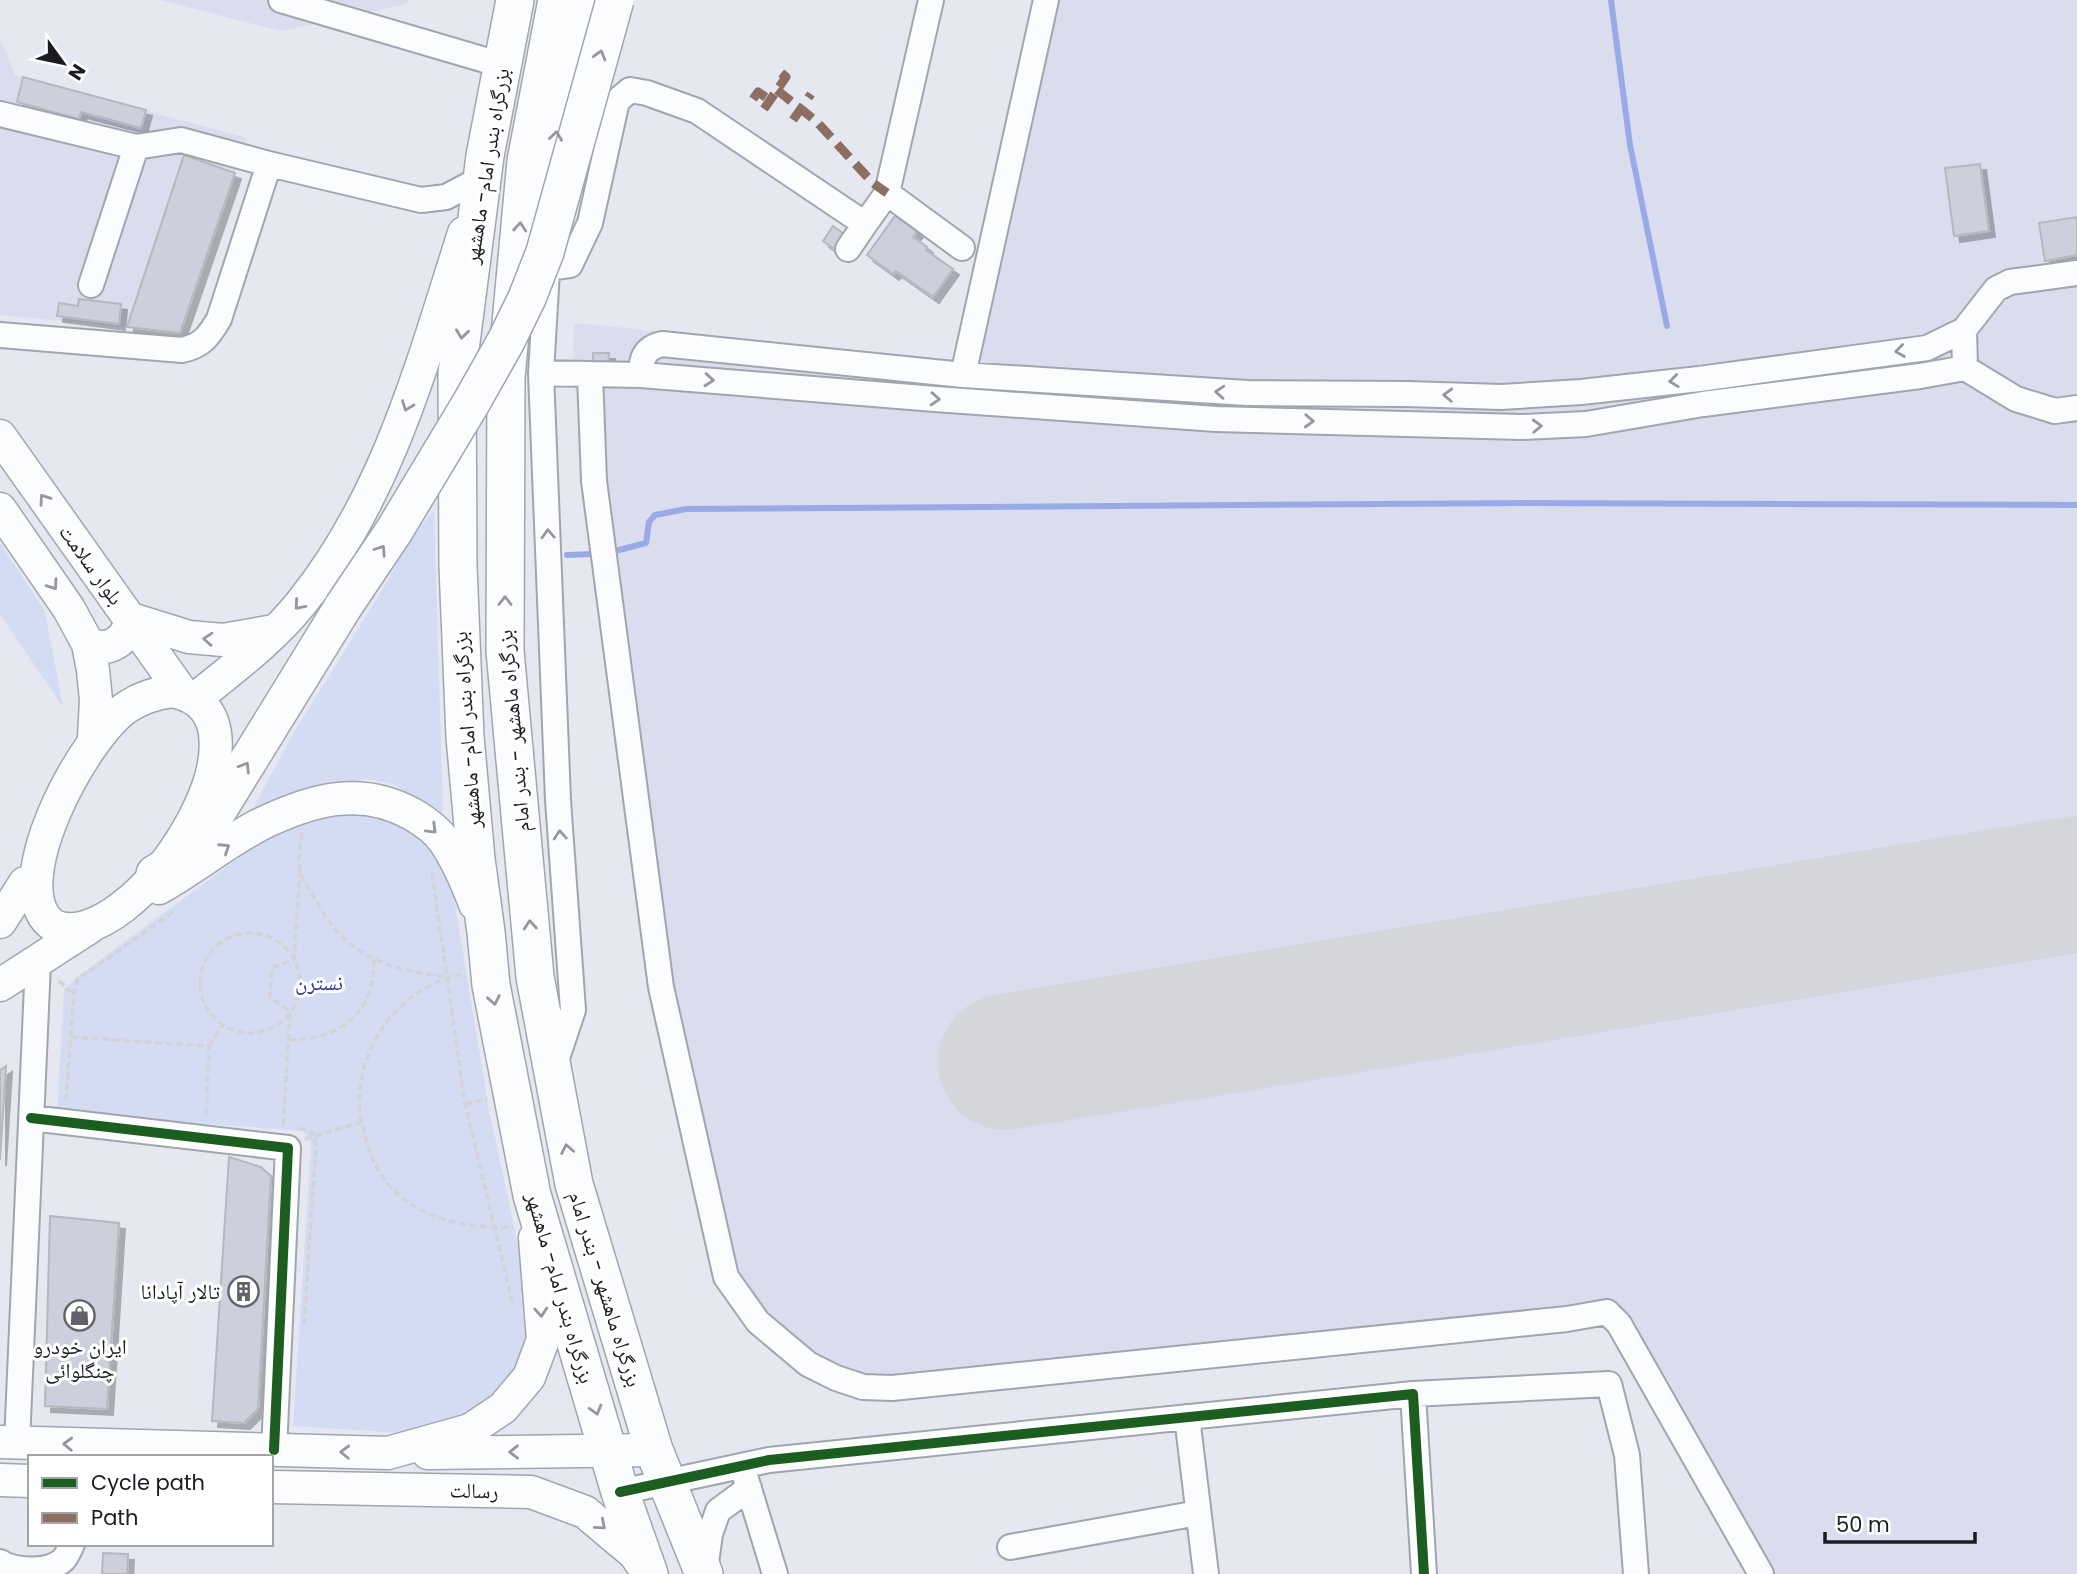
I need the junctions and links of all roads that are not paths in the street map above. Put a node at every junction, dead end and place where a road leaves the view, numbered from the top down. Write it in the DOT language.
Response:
graph roads {
  1 [pos="281,0"];
  2 [pos="515,0"];
  3 [pos="557,0"];
  4 [pos="585,0"];
  5 [pos="615,0"];
  6 [pos="931,0"];
  7 [pos="1046,0"];
  8 [pos="502,65"];
  9 [pos="0,114"];
  10 [pos="136,147"];
  11 [pos="269,164"];
  12 [pos="482,178"];
  13 [pos="887,193"];
  14 [pos="864,224"];
  15 [pos="962,248"];
  16 [pos="848,249"];
  17 [pos="547,268"];
  18 [pos="2077,273"];
  19 [pos="91,285"];
  20 [pos="1964,330"];
  21 [pos="0,335"];
  22 [pos="1965,368"];
  23 [pos="641,369"];
  24 [pos="541,373"];
  25 [pos="590,374"];
  26 [pos="963,375"];
  27 [pos="2077,408"];
  28 [pos="0,436"];
  29 [pos="0,509"];
  30 [pos="131,619"];
  31 [pos="275,630"];
  32 [pos="88,644"];
  33 [pos="189,696"];
  34 [pos="94,737"];
  35 [pos="155,874"];
  36 [pos="25,883"];
  37 [pos="124,907"];
  38 [pos="0,922"];
  39 [pos="90,926"];
  40 [pos="486,932"];
  41 [pos="38,962"];
  42 [pos="0,985"];
  43 [pos="552,1071"];
  44 [pos="31,1118"];
  45 [pos="533,1210"];
  46 [pos="1413,1394"];
  47 [pos="1187,1417"];
  48 [pos="9,1443"];
  49 [pos="274,1450"];
  50 [pos="607,1450"];
  51 [pos="388,1453"];
  52 [pos="660,1466"];
  53 [pos="746,1477"];
  54 [pos="0,1480"];
  55 [pos="28,1481"];
  56 [pos="273,1486"];
  57 [pos="531,1492"];
  58 [pos="620,1492"];
  59 [pos="1198,1513"];
  60 [pos="71,1546"];
  61 [pos="1010,1547"];
  62 [pos="0,1562"];
  63 [pos="648,1574"];
  64 [pos="704,1574"];
  65 [pos="775,1574"];
  66 [pos="1206,1574"];
  67 [pos="1424,1574"];
  68 [pos="1636,1574"];
  69 [pos="1761,1574"];
  1 -- 8 [label="street"];
  2 -- 8 [label="highway, بزرگراه بندر امام- ماهشهر"];
  43 -- 3 [label="highway, بزرگراه ماهشهر - بندر امام, one-way"];
  17 -- 4 [label="street, one-way"];
  35 -- 5 [label="highway, one-way, bridge"];
  6 -- 13 [label="street"];
  7 -- 26 [label="street"];
  8 -- 12 [label="highway, بزرگراه بندر امام- ماهشهر"];
  9 -- 10 [label="street"];
  10 -- 11 [label="street"];
  10 -- 19 [label="street"];
  11 -- 12 [label="street"];
  11 -- 21 [label="street"];
  12 -- 31 [label="main road, one-way"];
  12 -- 40 [label="highway, بزرگراه بندر امام- ماهشهر, one-way"];
  13 -- 14 [label="street"];
  13 -- 15 [label="street"];
  14 -- 16 [label="street"];
  14 -- 17 [label="street"];
  17 -- 24 [label="street"];
  18 -- 20 [label="street"];
  20 -- 22 [label="street"];
  20 -- 26 [label="street, one-way"];
  23 -- 22 [label="street, one-way"];
  22 -- 27 [label="street"];
  23 -- 25 [label="street"];
  23 -- 26 [label="street"];
  24 -- 25 [label="street"];
  43 -- 24 [label="street, one-way"];
  25 -- 69 [label="street"];
  30 -- 28 [label="main road, بلوار سلامت, one-way"];
  29 -- 32 [label="main road, بلوار سلامت, one-way"];
  31 -- 30 [label="main road, one-way"];
  30 -- 32 [label="main road"];
  30 -- 33 [label="main road, بلوار سلامت"];
  31 -- 33 [label="main road"];
  32 -- 34 [label="main road, بلوار سلامت"];
  33 -- 34 [label="main road"];
  33 -- 35 [label="main road, بلوار سلامت"];
  34 -- 36 [label="main road"];
  35 -- 37 [label="main road, بلوار سلامت"];
  36 -- 38 [label="main road"];
  36 -- 39 [label="main road"];
  37 -- 39 [label="main road"];
  37 -- 40 [label="main road, one-way"];
  39 -- 41 [label="main road"];
  40 -- 45 [label="highway, بزرگراه بندر امام- ماهشهر, one-way"];
  41 -- 42 [label="main road"];
  41 -- 44 [label="street"];
  52 -- 43 [label="highway, بزرگراه ماهشهر - بندر امام, one-way"];
  44 -- 48 [label="street"];
  44 -- 49 [label="street"];
  45 -- 50 [label="highway, بزرگراه بندر امام- ماهشهر, one-way"];
  45 -- 51 [label="main road, رسالت, one-way"];
  46 -- 47 [label="street"];
  46 -- 67 [label="street"];
  46 -- 68 [label="street"];
  47 -- 53 [label="street"];
  47 -- 59 [label="street"];
  49 -- 48 [label="main road, رسالت, one-way"];
  51 -- 49 [label="main road, رسالت, one-way"];
  50 -- 51 [label="main road, رسالت, one-way"];
  50 -- 52 [label="main road, رسالت"];
  50 -- 58 [label="highway, بزرگراه بندر امام- ماهشهر"];
  52 -- 53 [label="street"];
  52 -- 58 [label="street"];
  52 -- 64 [label="highway, بزرگراه ماهشهر - بندر امام"];
  53 -- 64 [label="street"];
  53 -- 65 [label="street"];
  54 -- 55 [label="main road"];
  56 -- 57 [label="main road, رسالت"];
  57 -- 58 [label="main road"];
  57 -- 63 [label="main road, رسالت, one-way"];
  58 -- 63 [label="highway, بزرگراه بندر امام- ماهشهر"];
  59 -- 61 [label="street"];
  59 -- 66 [label="street"];
  60 -- 62 [label="street"];
}
